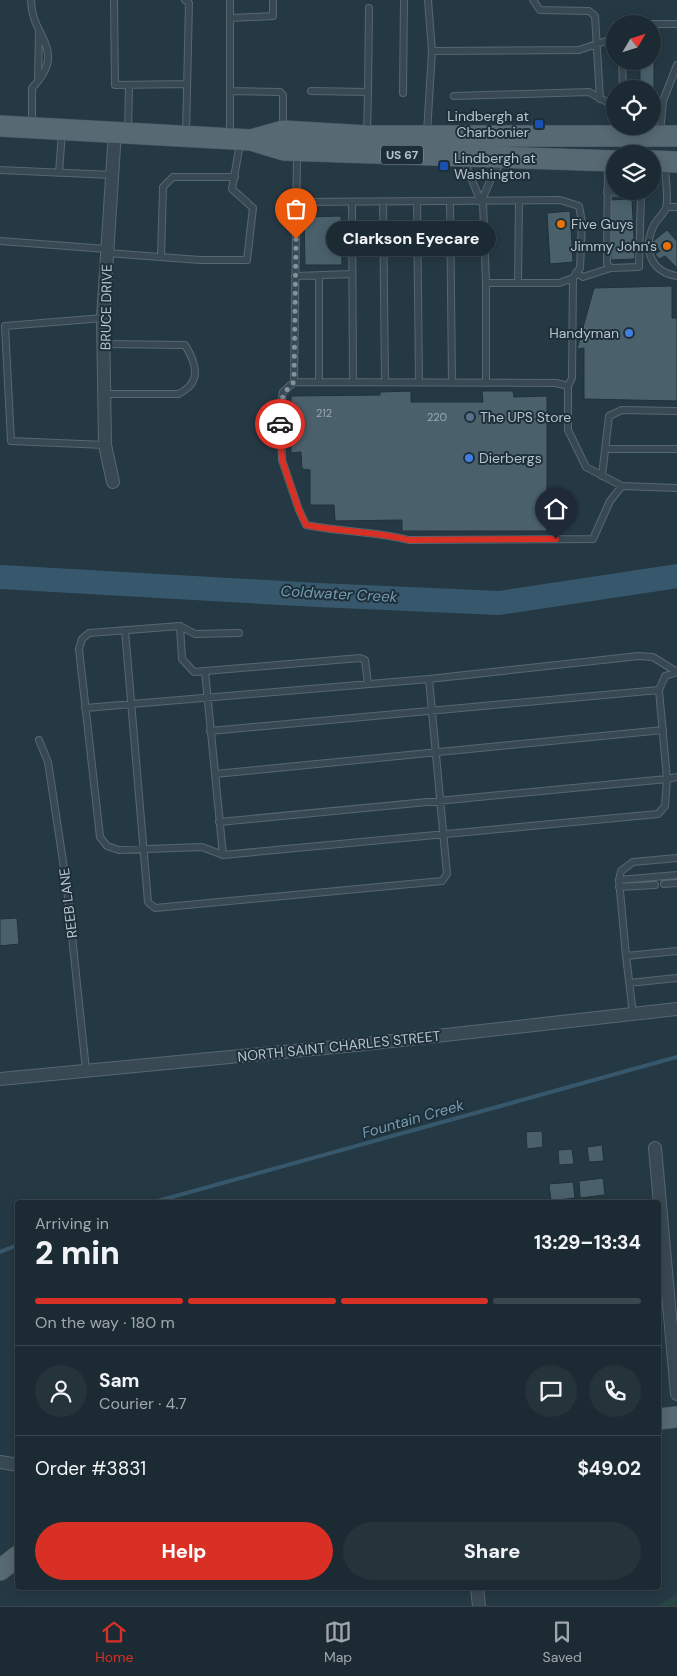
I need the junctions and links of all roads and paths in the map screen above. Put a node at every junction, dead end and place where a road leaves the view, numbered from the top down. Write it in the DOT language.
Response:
graph roads {
  1 [pos="31,0"];
  2 [pos="114,0"];
  3 [pos="185,0"];
  4 [pos="230,0"];
  5 [pos="273,0"];
  6 [pos="404,0"];
  7 [pos="428,0"];
  8 [pos="533,0"];
  9 [pos="369,8"];
  10 [pos="230,18"];
  11 [pos="661,24"];
  12 [pos="677,24"];
  13 [pos="606,41"];
  14 [pos="597,44"];
  15 [pos="432,51"];
  16 [pos="677,65"];
  17 [pos="187,84"];
  18 [pos="128,85"];
  19 [pos="230,91"];
  20 [pos="311,91"];
  21 [pos="368,92"];
  22 [pos="403,93"];
  23 [pos="454,96"];
  24 [pos="600,99"];
  25 [pos="606,102"];
  26 [pos="0,126"];
  27 [pos="32,127"];
  28 [pos="63,129"];
  29 [pos="121,131"];
  30 [pos="283,131"];
  31 [pos="186,136"];
  32 [pos="367,136"];
  33 [pos="427,136"];
  34 [pos="669,136"];
  35 [pos="240,139"];
  36 [pos="297,151"];
  37 [pos="462,158"];
  38 [pos="506,159"];
  39 [pos="606,161"];
  40 [pos="669,162"];
  41 [pos="0,170"];
  42 [pos="59,173"];
  43 [pos="112,176"];
  44 [pos="235,177"];
  45 [pos="607,200"];
  46 [pos="641,200"];
  47 [pos="296,202"];
  48 [pos="352,202"];
  49 [pos="383,202"];
  50 [pos="417,202"];
  51 [pos="450,202"];
  52 [pos="482,202"];
  53 [pos="519,202"];
  54 [pos="667,207"];
  55 [pos="677,207"];
  56 [pos="0,241"];
  57 [pos="107,251"];
  58 [pos="161,257"];
  59 [pos="611,268"];
  60 [pos="352,274"];
  61 [pos="574,275"];
  62 [pos="295,276"];
  63 [pos="319,276"];
  64 [pos="677,276"];
  65 [pos="486,283"];
  66 [pos="518,283"];
  67 [pos="103,318"];
  68 [pos="104,344"];
  69 [pos="294,382"];
  70 [pos="319,382"];
  71 [pos="353,382"];
  72 [pos="385,382"];
  73 [pos="419,382"];
  74 [pos="452,382"];
  75 [pos="486,382"];
  76 [pos="568,386"];
  77 [pos="104,394"];
  78 [pos="677,411"];
  79 [pos="105,445"];
  80 [pos="605,449"];
  81 [pos="677,450"];
  82 [pos="602,476"];
  83 [pos="113,482"];
  84 [pos="622,486"];
  85 [pos="677,488"];
  86 [pos="180,626"];
  87 [pos="125,630"];
  88 [pos="239,633"];
  89 [pos="205,671"];
  90 [pos="677,672"];
  91 [pos="428,679"];
  92 [pos="368,684"];
  93 [pos="659,690"];
  94 [pos="206,697"];
  95 [pos="131,703"];
  96 [pos="86,708"];
  97 [pos="432,710"];
  98 [pos="663,730"];
  99 [pos="210,731"];
  100 [pos="39,740"];
  101 [pos="436,752"];
  102 [pos="215,774"];
  103 [pos="677,777"];
  104 [pos="667,778"];
  105 [pos="440,800"];
  106 [pos="219,822"];
  107 [pos="443,834"];
  108 [pos="144,849"];
  109 [pos="223,855"];
  110 [pos="677,858"];
  111 [pos="677,875"];
  112 [pos="677,883"];
  113 [pos="619,884"];
  114 [pos="664,884"];
  115 [pos="655,885"];
  116 [pos="677,951"];
  117 [pos="626,956"];
  118 [pos="677,978"];
  119 [pos="629,983"];
  120 [pos="677,1009"];
  121 [pos="633,1014"];
  122 [pos="86,1070"];
  123 [pos="0,1078"];
  124 [pos="655,1148"];
  125 [pos="659,1200"];
  126 [pos="661,1225"];
  127 [pos="673,1301"];
  128 [pos="674,1328"];
  129 [pos="676,1362"];
  130 [pos="677,1394"];
  131 [pos="677,1417"];
  132 [pos="661,1419"];
  133 [pos="0,1462"];
  134 [pos="15,1464"];
  135 [pos="477,1590"];
  136 [pos="479,1606"];
  1 -- 27 [label="lane"];
  2 -- 18 [label="lane"];
  3 -- 17 [label="lane"];
  4 -- 10 [label="lane"];
  5 -- 10 [label="lane"];
  6 -- 22 [label="lane"];
  7 -- 15 [label="lane"];
  8 -- 14 [label="lane"];
  9 -- 21 [label="lane"];
  10 -- 19 [label="lane"];
  11 -- 12 [label="lane"];
  13 -- 14 [label="lane"];
  14 -- 15 [label="lane"];
  14 -- 24 [label="lane"];
  15 -- 33 [label="lane"];
  16 -- 34 [label="lane"];
  17 -- 18 [label="lane"];
  17 -- 31 [label="lane"];
  18 -- 29 [label="lane"];
  19 -- 30 [label="lane"];
  19 -- 35 [label="lane"];
  20 -- 21 [label="lane"];
  21 -- 32 [label="lane"];
  23 -- 24 [label="lane"];
  24 -- 25 [label="lane"];
  26 -- 27 [label="main road, US 67"];
  27 -- 28 [label="main road, US 67"];
  28 -- 29 [label="main road, US 67"];
  28 -- 42 [label="lane"];
  29 -- 31 [label="main road, US 67"];
  29 -- 43 [label="street, BRUCE DRIVE"];
  30 -- 32 [label="main road, US 67"];
  30 -- 35 [label="main road, US 67"];
  31 -- 35 [label="main road, US 67"];
  32 -- 33 [label="main road, US 67"];
  33 -- 34 [label="main road, US 67"];
  35 -- 36 [label="main road, US 67"];
  35 -- 44 [label="lane"];
  36 -- 37 [label="main road, US 67"];
  36 -- 47 [label="lane"];
  37 -- 38 [label="main road, US 67"];
  37 -- 52 [label="lane"];
  38 -- 39 [label="main road, US 67"];
  38 -- 52 [label="lane"];
  40 -- 54 [label="lane"];
  41 -- 42 [label="lane"];
  42 -- 43 [label="lane"];
  43 -- 57 [label="street, BRUCE DRIVE"];
  44 -- 58 [label="lane"];
  44 -- 58 [label="lane"];
  45 -- 59 [label="lane"];
  46 -- 59 [label="lane"];
  47 -- 48 [label="lane"];
  47 -- 62 [label="lane"];
  48 -- 49 [label="lane"];
  48 -- 60 [label="lane"];
  49 -- 50 [label="lane"];
  49 -- 72 [label="lane"];
  50 -- 51 [label="lane"];
  50 -- 73 [label="lane"];
  51 -- 52 [label="lane"];
  51 -- 74 [label="lane"];
  52 -- 53 [label="lane"];
  52 -- 65 [label="lane"];
  53 -- 61 [label="lane"];
  53 -- 66 [label="lane"];
  54 -- 55 [label="lane"];
  54 -- 64 [label="lane"];
  56 -- 57 [label="lane"];
  57 -- 58 [label="lane"];
  57 -- 67 [label="street, BRUCE DRIVE"];
  59 -- 61 [label="lane"];
  60 -- 63 [label="lane"];
  60 -- 71 [label="lane"];
  61 -- 66 [label="lane"];
  61 -- 76 [label="lane"];
  62 -- 63 [label="lane"];
  62 -- 69 [label="lane"];
  63 -- 70 [label="lane"];
  65 -- 66 [label="lane"];
  65 -- 75 [label="lane"];
  67 -- 68 [label="street, BRUCE DRIVE"];
  67 -- 79 [label="lane"];
  68 -- 77 [label="street, BRUCE DRIVE"];
  68 -- 77 [label="lane"];
  69 -- 70 [label="lane"];
  69 -- 84 [label="lane"];
  70 -- 71 [label="lane"];
  71 -- 72 [label="lane"];
  72 -- 73 [label="lane"];
  73 -- 74 [label="lane"];
  74 -- 75 [label="lane"];
  75 -- 76 [label="lane"];
  76 -- 82 [label="lane"];
  77 -- 79 [label="street, BRUCE DRIVE"];
  78 -- 80 [label="lane"];
  79 -- 83 [label="street, BRUCE DRIVE"];
  80 -- 81 [label="lane"];
  80 -- 82 [label="lane"];
  82 -- 84 [label="lane"];
  84 -- 85 [label="lane"];
  86 -- 87 [label="lane"];
  86 -- 88 [label="lane"];
  86 -- 89 [label="lane"];
  87 -- 95 [label="lane"];
  87 -- 96 [label="lane"];
  89 -- 92 [label="lane"];
  89 -- 94 [label="lane"];
  90 -- 91 [label="lane"];
  90 -- 93 [label="lane"];
  91 -- 92 [label="lane"];
  91 -- 97 [label="lane"];
  92 -- 94 [label="lane"];
  93 -- 97 [label="lane"];
  93 -- 98 [label="lane"];
  94 -- 95 [label="lane"];
  94 -- 99 [label="lane"];
  95 -- 96 [label="lane"];
  95 -- 108 [label="lane"];
  96 -- 108 [label="lane"];
  97 -- 99 [label="lane"];
  97 -- 101 [label="lane"];
  98 -- 101 [label="lane"];
  98 -- 104 [label="lane"];
  99 -- 102 [label="lane"];
  100 -- 122 [label="lane, REEB LANE"];
  101 -- 102 [label="lane"];
  101 -- 105 [label="lane"];
  102 -- 106 [label="lane"];
  103 -- 104 [label="lane"];
  104 -- 105 [label="lane"];
  104 -- 107 [label="lane"];
  105 -- 106 [label="lane"];
  105 -- 107 [label="lane"];
  106 -- 109 [label="lane"];
  107 -- 108 [label="lane"];
  107 -- 109 [label="lane"];
  108 -- 109 [label="lane"];
  110 -- 113 [label="lane"];
  111 -- 113 [label="lane"];
  112 -- 114 [label="lane"];
  113 -- 115 [label="lane"];
  113 -- 117 [label="lane"];
  116 -- 117 [label="lane"];
  117 -- 119 [label="lane"];
  118 -- 119 [label="lane"];
  119 -- 121 [label="lane"];
  120 -- 121 [label="street, NORTH SAINT CHARLES STREET"];
  121 -- 122 [label="street, NORTH SAINT CHARLES STREET"];
  122 -- 123 [label="street, NORTH SAINT CHARLES STREET"];
  124 -- 125 [label="street"];
  126 -- 127 [label="street"];
  127 -- 128 [label="street"];
  128 -- 129 [label="street"];
  129 -- 130 [label="street"];
  131 -- 132 [label="main road"];
  133 -- 134 [label="street"];
  135 -- 136 [label="street"];
}
